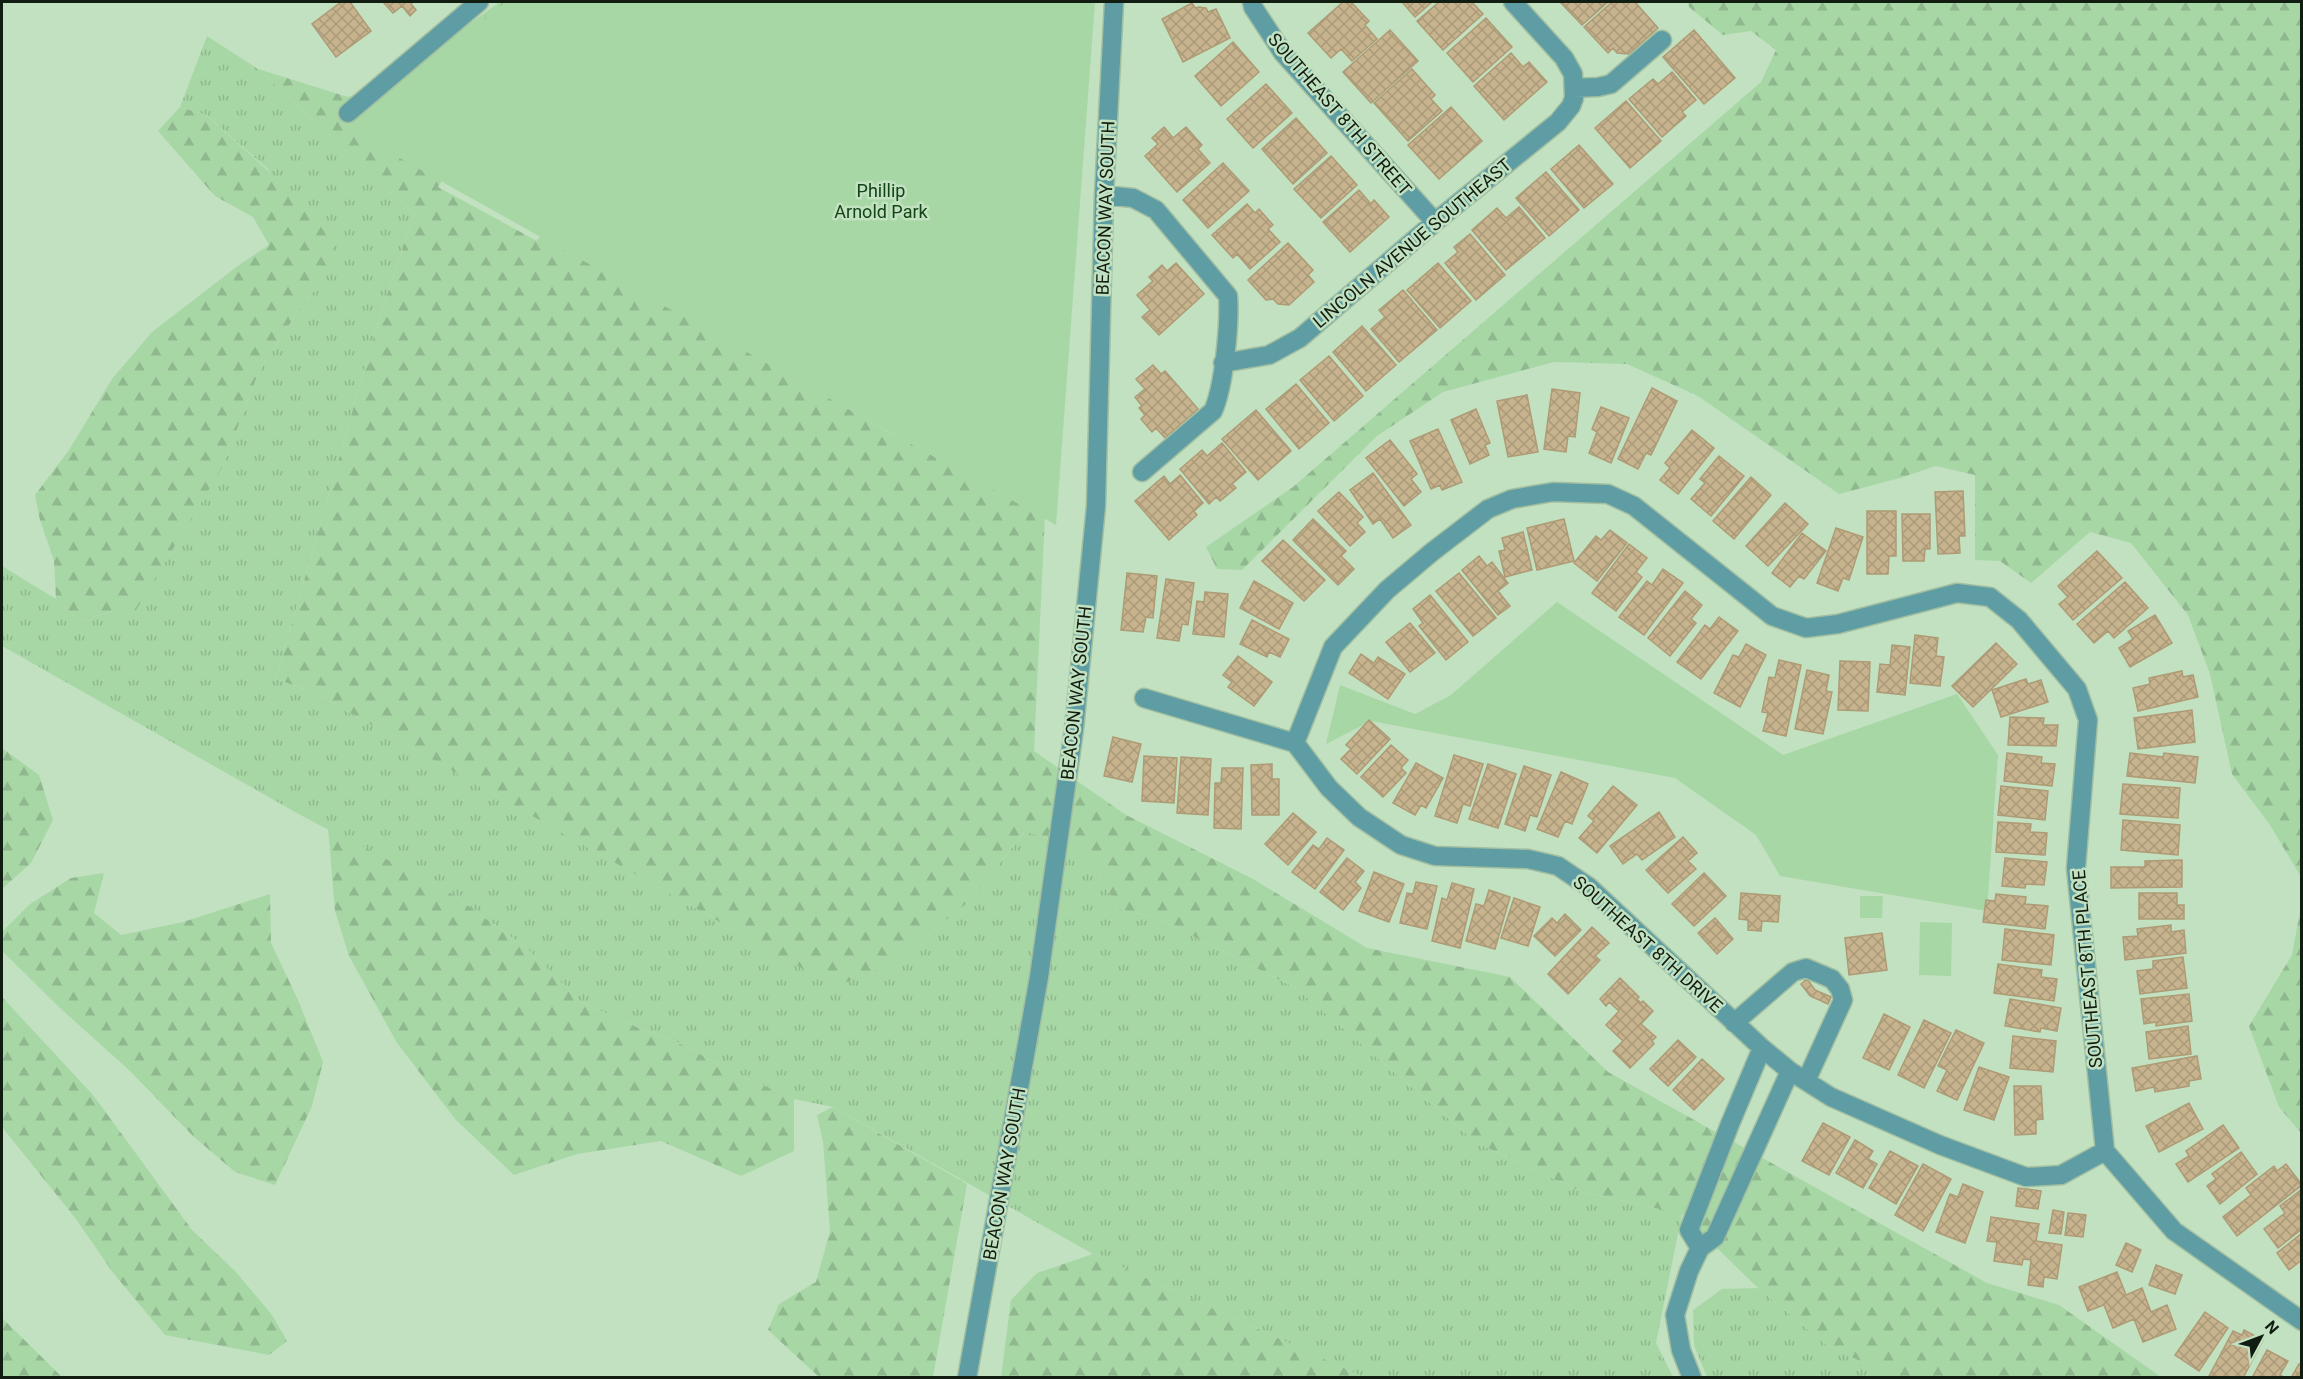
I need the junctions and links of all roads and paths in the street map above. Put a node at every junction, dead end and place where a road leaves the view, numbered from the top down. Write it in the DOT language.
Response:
graph roads {
  1 [pos="479,2"];
  2 [pos="1114,2"];
  3 [pos="1252,2"];
  4 [pos="1513,2"];
  5 [pos="1662,40"];
  6 [pos="1574,88"];
  7 [pos="348,112"];
  8 [pos="1104,195"];
  9 [pos="1435,222"];
  10 [pos="1223,363"];
  11 [pos="1142,472"];
  12 [pos="1144,698"];
  13 [pos="1295,743"];
  14 [pos="1734,1023"];
  15 [pos="1762,1048"];
  16 [pos="1790,1071"];
  17 [pos="1806,1082"];
  18 [pos="2105,1151"];
  19 [pos="1700,1248"];
  20 [pos="2301,1321"];
  21 [pos="967,1377"];
  22 [pos="1692,1377"];
  1 -- 7 [label="street"];
  2 -- 8 [label="street, BEACON WAY SOUTH"];
  3 -- 9 [label="street, SOUTHEAST 8TH STREET"];
  4 -- 6 [label="street"];
  5 -- 6 [label="street"];
  6 -- 9 [label="street, LINCOLN AVENUE SOUTHEAST"];
  8 -- 10 [label="street"];
  8 -- 21 [label="street, BEACON WAY SOUTH"];
  9 -- 10 [label="street, LINCOLN AVENUE SOUTHEAST"];
  10 -- 11 [label="street"];
  12 -- 13 [label="street"];
  13 -- 14 [label="street, SOUTHEAST 8TH DRIVE"];
  13 -- 18 [label="street, SOUTHEAST 8TH PLACE"];
  14 -- 15 [label="street, SOUTHEAST 8TH DRIVE"];
  14 -- 17 [label="street, SOUTHEAST 8TH DRIVE"];
  15 -- 16 [label="street, SOUTHEAST 8TH DRIVE"];
  15 -- 19 [label="street"];
  16 -- 17 [label="street, SOUTHEAST 8TH DRIVE"];
  16 -- 19 [label="street"];
  17 -- 18 [label="street, SOUTHEAST 8TH DRIVE"];
  18 -- 20 [label="street"];
  19 -- 22 [label="street"];
}
